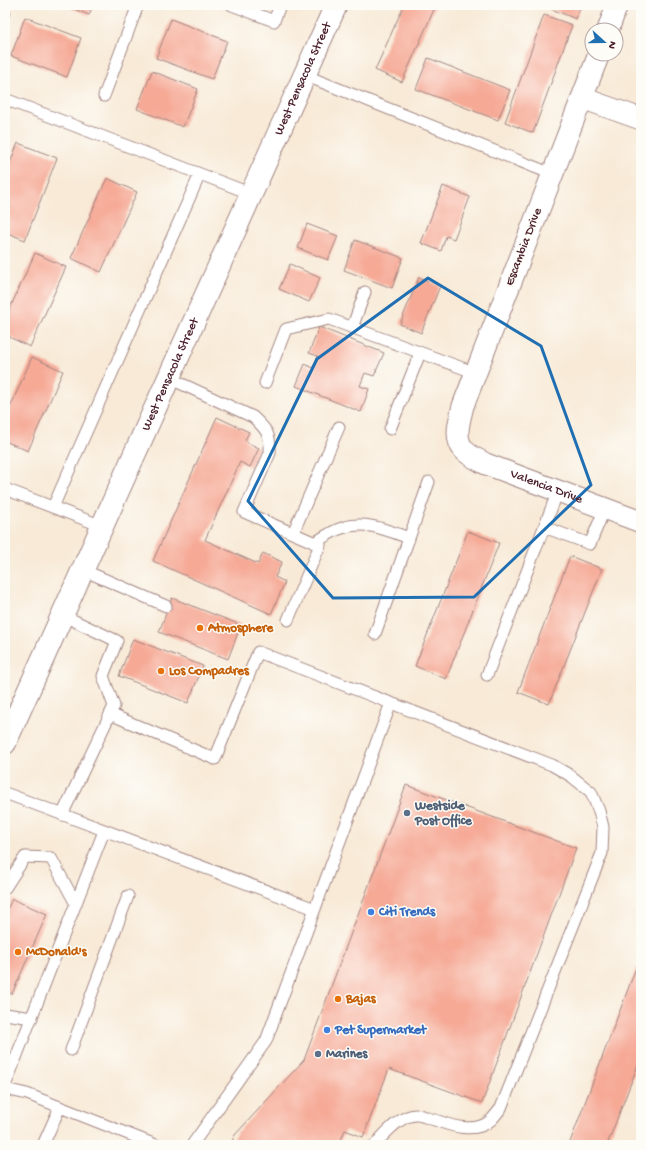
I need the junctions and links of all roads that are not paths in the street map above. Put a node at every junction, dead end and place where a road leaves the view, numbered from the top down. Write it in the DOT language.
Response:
graph roads {
  1 [pos="138,5"];
  2 [pos="232,5"];
  3 [pos="280,5"];
  4 [pos="336,5"];
  5 [pos="617,5"];
  6 [pos="611,22"];
  7 [pos="596,62"];
  8 [pos="304,75"];
  9 [pos="104,96"];
  10 [pos="582,98"];
  11 [pos="5,99"];
  12 [pos="641,119"];
  13 [pos="200,174"];
  14 [pos="552,174"];
  15 [pos="252,194"];
  16 [pos="365,292"];
  17 [pos="352,328"];
  18 [pos="420,353"];
  19 [pos="476,373"];
  20 [pos="169,378"];
  21 [pos="265,383"];
  22 [pos="339,427"];
  23 [pos="390,429"];
  24 [pos="459,441"];
  25 [pos="429,482"];
  26 [pos="5,489"];
  27 [pos="558,491"];
  28 [pos="52,507"];
  29 [pos="605,508"];
  30 [pos="641,522"];
  31 [pos="102,526"];
  32 [pos="544,527"];
  33 [pos="293,533"];
  34 [pos="409,538"];
  35 [pos="314,543"];
  36 [pos="83,570"];
  37 [pos="166,606"];
  38 [pos="62,615"];
  39 [pos="288,620"];
  40 [pos="374,634"];
  41 [pos="487,675"];
  42 [pos="391,703"];
  43 [pos="110,714"];
  44 [pos="5,743"];
  45 [pos="5,794"];
  46 [pos="62,815"];
  47 [pos="104,831"];
  48 [pos="5,888"];
  49 [pos="128,896"];
  50 [pos="76,904"];
  51 [pos="315,909"];
  52 [pos="5,1014"];
  53 [pos="32,1018"];
  54 [pos="71,1050"];
  55 [pos="5,1086"];
  56 [pos="5,1089"];
  57 [pos="60,1107"];
  58 [pos="43,1145"];
  59 [pos="156,1145"];
  60 [pos="192,1145"];
  61 [pos="375,1145"];
  1 -- 9 [label="lane"];
  2 -- 3 [label="lane"];
  4 -- 8 [label="main road, West Pensacola Street"];
  5 -- 6 [label="street"];
  7 -- 10 [label="street, Escambia Drive"];
  8 -- 14 [label="lane"];
  8 -- 15 [label="main road, West Pensacola Street"];
  10 -- 12 [label="street"];
  10 -- 14 [label="street, Escambia Drive"];
  11 -- 13 [label="lane"];
  13 -- 15 [label="lane"];
  13 -- 28 [label="lane"];
  14 -- 19 [label="street, Escambia Drive"];
  15 -- 20 [label="main road, West Pensacola Street"];
  16 -- 17 [label="lane"];
  17 -- 18 [label="lane"];
  17 -- 21 [label="lane"];
  18 -- 19 [label="lane"];
  18 -- 23 [label="lane"];
  19 -- 24 [label="street, Escambia Drive"];
  20 -- 31 [label="main road, West Pensacola Street"];
  20 -- 33 [label="lane"];
  22 -- 33 [label="lane"];
  24 -- 27 [label="street, Valencia Drive"];
  25 -- 34 [label="lane"];
  26 -- 28 [label="lane"];
  27 -- 29 [label="street, Valencia Drive"];
  27 -- 32 [label="lane"];
  28 -- 31 [label="lane"];
  29 -- 30 [label="street, Valencia Drive"];
  29 -- 32 [label="lane"];
  31 -- 36 [label="main road, West Pensacola Street"];
  32 -- 41 [label="lane"];
  33 -- 35 [label="lane"];
  34 -- 35 [label="lane"];
  34 -- 40 [label="lane"];
  35 -- 39 [label="lane"];
  36 -- 37 [label="lane"];
  36 -- 38 [label="main road, West Pensacola Street"];
  38 -- 43 [label="lane"];
  38 -- 44 [label="main road, West Pensacola Street"];
  42 -- 43 [label="lane"];
  42 -- 51 [label="lane"];
  42 -- 61 [label="lane"];
  43 -- 46 [label="lane"];
  45 -- 46 [label="lane"];
  46 -- 47 [label="lane"];
  47 -- 50 [label="lane"];
  47 -- 51 [label="lane"];
  48 -- 50 [label="lane"];
  49 -- 54 [label="lane"];
  50 -- 53 [label="lane"];
  51 -- 60 [label="lane"];
  52 -- 53 [label="lane"];
  53 -- 55 [label="lane"];
  56 -- 57 [label="lane"];
  57 -- 58 [label="lane"];
  57 -- 59 [label="lane"];
}
